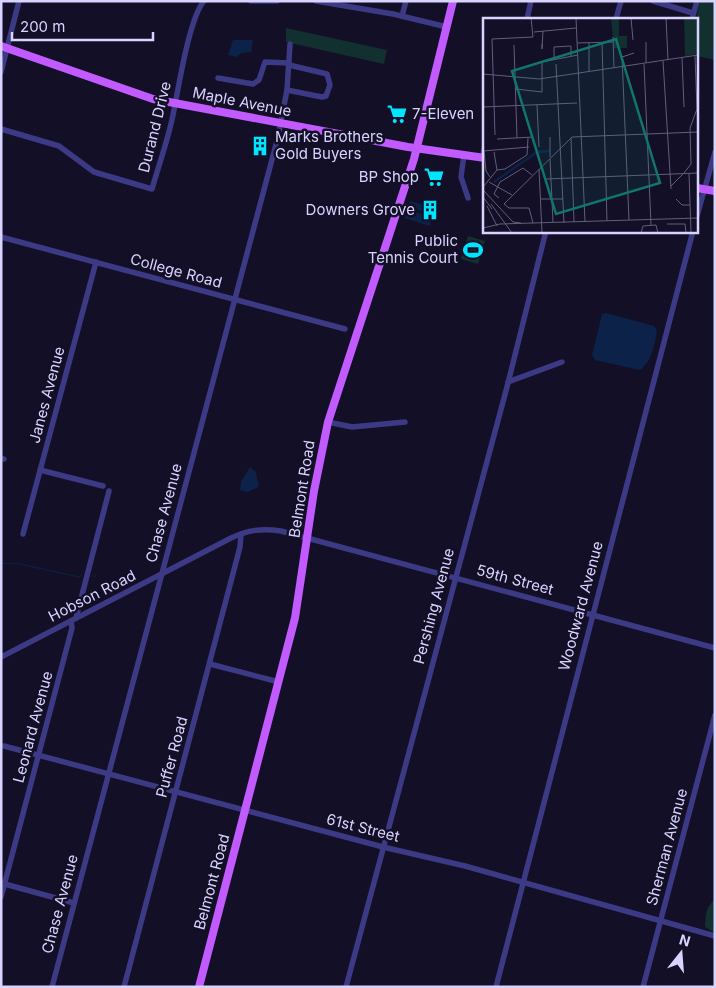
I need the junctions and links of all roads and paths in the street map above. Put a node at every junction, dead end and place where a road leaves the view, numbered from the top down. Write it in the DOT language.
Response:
graph roads {
  1 [pos="19,1"];
  2 [pos="204,1"];
  3 [pos="251,1"];
  4 [pos="277,1"];
  5 [pos="316,1"];
  6 [pos="406,1"];
  7 [pos="453,1"];
  8 [pos="531,1"];
  9 [pos="621,1"];
  10 [pos="653,1"];
  11 [pos="697,1"];
  12 [pos="402,16"];
  13 [pos="692,16"];
  14 [pos="527,18"];
  15 [pos="616,18"];
  16 [pos="447,27"];
  17 [pos="290,44"];
  18 [pos="4,47"];
  19 [pos="289,64"];
  20 [pos="1,72"];
  21 [pos="218,78"];
  22 [pos="286,90"];
  23 [pos="174,104"];
  24 [pos="281,124"];
  25 [pos="1,129"];
  26 [pos="417,149"];
  27 [pos="715,152"];
  28 [pos="464,155"];
  29 [pos="483,158"];
  30 [pos="701,189"];
  31 [pos="715,191"];
  32 [pos="468,198"];
  33 [pos="698,209"];
  34 [pos="546,232"];
  35 [pos="693,232"];
  36 [pos="1,237"];
  37 [pos="96,262"];
  38 [pos="234,299"];
  39 [pos="345,329"];
  40 [pos="562,362"];
  41 [pos="508,382"];
  42 [pos="328,422"];
  43 [pos="405,422"];
  44 [pos="40,470"];
  45 [pos="103,486"];
  46 [pos="109,491"];
  47 [pos="23,534"];
  48 [pos="241,534"];
  49 [pos="307,538"];
  50 [pos="160,575"];
  51 [pos="455,577"];
  52 [pos="592,614"];
  53 [pos="74,620"];
  54 [pos="715,648"];
  55 [pos="1,657"];
  56 [pos="210,664"];
  57 [pos="279,682"];
  58 [pos="715,715"];
  59 [pos="4,746"];
  60 [pos="38,755"];
  61 [pos="108,774"];
  62 [pos="176,792"];
  63 [pos="245,810"];
  64 [pos="383,847"];
  65 [pos="522,883"];
  66 [pos="3,884"];
  67 [pos="1,897"];
  68 [pos="74,903"];
  69 [pos="660,922"];
  70 [pos="715,936"];
  71 [pos="52,987"];
  72 [pos="124,987"];
  73 [pos="199,987"];
  74 [pos="346,987"];
  75 [pos="496,987"];
  76 [pos="643,987"];
  1 -- 18 [label="street"];
  2 -- 23 [label="street, Durand Drive"];
  3 -- 4 [label="street"];
  5 -- 12 [label="street"];
  6 -- 12 [label="street"];
  7 -- 16 [label="main road, Belmont Road"];
  8 -- 14 [label="street"];
  9 -- 15 [label="street"];
  10 -- 13 [label="street"];
  11 -- 13 [label="street"];
  12 -- 16 [label="street"];
  16 -- 26 [label="main road, Belmont Road"];
  17 -- 19 [label="street, Chase Avenue"];
  18 -- 20 [label="street"];
  18 -- 23 [label="main road, Maple Avenue"];
  19 -- 21 [label="street"];
  19 -- 22 [label="street, Chase Avenue"];
  19 -- 22 [label="street"];
  22 -- 24 [label="street, Chase Avenue"];
  23 -- 24 [label="main road, Maple Avenue"];
  23 -- 25 [label="street, Durand Drive"];
  24 -- 26 [label="main road, Maple Avenue"];
  24 -- 38 [label="street, Chase Avenue"];
  26 -- 28 [label="main road, Maple Avenue"];
  26 -- 42 [label="main road, Belmont Road"];
  27 -- 30 [label="street"];
  28 -- 29 [label="main road, Maple Avenue"];
  28 -- 32 [label="street"];
  30 -- 31 [label="main road"];
  30 -- 33 [label="street"];
  34 -- 41 [label="street, Pershing Avenue"];
  35 -- 52 [label="street, Woodward Avenue"];
  36 -- 37 [label="street, College Road"];
  37 -- 38 [label="street, College Road"];
  37 -- 44 [label="street, Janes Avenue"];
  38 -- 39 [label="street, College Road"];
  38 -- 50 [label="street, Chase Avenue"];
  40 -- 41 [label="street"];
  41 -- 51 [label="street, Pershing Avenue"];
  42 -- 43 [label="street"];
  42 -- 49 [label="main road, Belmont Road"];
  44 -- 45 [label="street"];
  44 -- 47 [label="street, Janes Avenue"];
  46 -- 53 [label="street, Leonard Avenue"];
  48 -- 49 [label="street, Hobson Road"];
  48 -- 50 [label="street, Hobson Road"];
  48 -- 56 [label="street, Puffer Road"];
  49 -- 51 [label="street, 59th Street"];
  49 -- 57 [label="main road, Belmont Road"];
  50 -- 53 [label="street, Hobson Road"];
  50 -- 61 [label="street, Chase Avenue"];
  51 -- 52 [label="street, 59th Street"];
  51 -- 64 [label="street, Pershing Avenue"];
  52 -- 54 [label="street, 59th Street"];
  52 -- 65 [label="street, Woodward Avenue"];
  53 -- 55 [label="street, Hobson Road"];
  53 -- 60 [label="street, Leonard Avenue"];
  56 -- 57 [label="street"];
  56 -- 62 [label="street, Puffer Road"];
  57 -- 63 [label="main road, Belmont Road"];
  58 -- 69 [label="street, Sherman Avenue"];
  59 -- 60 [label="street, 61st Street"];
  60 -- 61 [label="street, 61st Street"];
  60 -- 66 [label="street, Leonard Avenue"];
  61 -- 62 [label="street, 61st Street"];
  61 -- 68 [label="street, Chase Avenue"];
  62 -- 63 [label="street, 61st Street"];
  62 -- 72 [label="street, Puffer Road"];
  63 -- 64 [label="street, 61st Street"];
  63 -- 73 [label="main road, Belmont Road"];
  64 -- 65 [label="street, 61st Street"];
  64 -- 74 [label="street, Pershing Avenue"];
  65 -- 69 [label="street, 61st Street"];
  65 -- 75 [label="street, Woodward Avenue"];
  66 -- 67 [label="street, Leonard Avenue"];
  66 -- 68 [label="street"];
  68 -- 71 [label="street, Chase Avenue"];
  69 -- 70 [label="street, 61st Street"];
  69 -- 76 [label="street, Sherman Avenue"];
}
